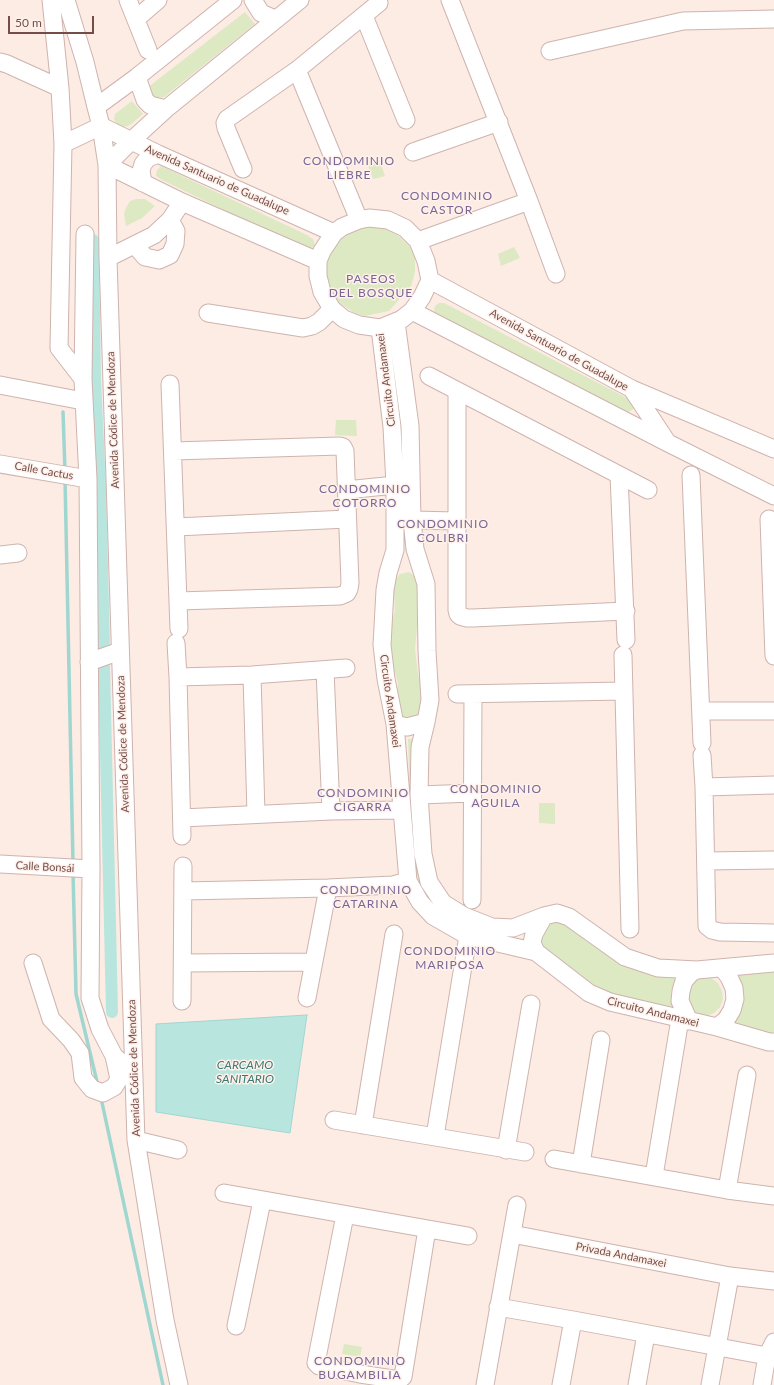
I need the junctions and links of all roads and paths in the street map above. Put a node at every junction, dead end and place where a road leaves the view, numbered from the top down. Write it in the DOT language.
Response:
graph roads {
  1 [pos="50,0"];
  2 [pos="66,0"];
  3 [pos="128,0"];
  4 [pos="158,0"];
  5 [pos="233,0"];
  6 [pos="253,0"];
  7 [pos="300,0"];
  8 [pos="450,0"];
  9 [pos="380,3"];
  10 [pos="364,16"];
  11 [pos="136,19"];
  12 [pos="774,19"];
  13 [pos="275,20"];
  14 [pos="148,50"];
  15 [pos="550,51"];
  16 [pos="0,62"];
  17 [pos="297,70"];
  18 [pos="137,77"];
  19 [pos="60,88"];
  20 [pos="96,107"];
  21 [pos="166,108"];
  22 [pos="406,120"];
  23 [pos="499,122"];
  24 [pos="149,124"];
  25 [pos="101,126"];
  26 [pos="131,141"];
  27 [pos="63,144"];
  28 [pos="414,152"];
  29 [pos="164,157"];
  30 [pos="107,165"];
  31 [pos="243,169"];
  32 [pos="139,181"];
  33 [pos="529,201"];
  34 [pos="182,202"];
  35 [pos="108,208"];
  36 [pos="170,220"];
  37 [pos="359,220"];
  38 [pos="334,233"];
  39 [pos="85,234"];
  40 [pos="418,241"];
  41 [pos="135,245"];
  42 [pos="108,258"];
  43 [pos="318,261"];
  44 [pos="556,274"];
  45 [pos="430,280"];
  46 [pos="332,309"];
  47 [pos="412,311"];
  48 [pos="208,313"];
  49 [pos="396,322"];
  50 [pos="380,328"];
  51 [pos="429,376"];
  52 [pos="82,379"];
  53 [pos="170,384"];
  54 [pos="0,385"];
  55 [pos="632,389"];
  56 [pos="457,391"];
  57 [pos="83,401"];
  58 [pos="644,407"];
  59 [pos="623,420"];
  60 [pos="668,443"];
  61 [pos="774,449"];
  62 [pos="173,451"];
  63 [pos="0,464"];
  64 [pos="619,475"];
  65 [pos="691,475"];
  66 [pos="88,479"];
  67 [pos="774,480"];
  68 [pos="752,485"];
  69 [pos="388,486"];
  70 [pos="346,490"];
  71 [pos="648,490"];
  72 [pos="774,496"];
  73 [pos="347,519"];
  74 [pos="769,519"];
  75 [pos="412,520"];
  76 [pos="456,521"];
  77 [pos="176,527"];
  78 [pos="18,553"];
  79 [pos="0,555"];
  80 [pos="772,563"];
  81 [pos="420,566"];
  82 [pos="388,573"];
  83 [pos="178,601"];
  84 [pos="626,611"];
  85 [pos="774,635"];
  86 [pos="120,652"];
  87 [pos="774,656"];
  88 [pos="89,662"];
  89 [pos="346,668"];
  90 [pos="325,670"];
  91 [pos="252,675"];
  92 [pos="178,677"];
  93 [pos="624,691"];
  94 [pos="774,711"];
  95 [pos="702,712"];
  96 [pos="426,722"];
  97 [pos="395,724"];
  98 [pos="774,785"];
  99 [pos="704,787"];
  100 [pos="473,794"];
  101 [pos="419,795"];
  102 [pos="395,810"];
  103 [pos="331,811"];
  104 [pos="256,814"];
  105 [pos="182,818"];
  106 [pos="182,836"];
  107 [pos="774,860"];
  108 [pos="706,861"];
  109 [pos="0,864"];
  110 [pos="183,866"];
  111 [pos="91,869"];
  112 [pos="401,883"];
  113 [pos="328,888"];
  114 [pos="184,891"];
  115 [pos="472,900"];
  116 [pos="544,916"];
  117 [pos="630,929"];
  118 [pos="774,932"];
  119 [pos="394,934"];
  120 [pos="468,936"];
  121 [pos="536,952"];
  122 [pos="313,962"];
  123 [pos="34,963"];
  124 [pos="774,963"];
  125 [pos="183,964"];
  126 [pos="722,968"];
  127 [pos="697,970"];
  128 [pos="307,998"];
  129 [pos="182,1001"];
  130 [pos="531,1004"];
  131 [pos="683,1023"];
  132 [pos="716,1027"];
  133 [pos="601,1040"];
  134 [pos="774,1042"];
  135 [pos="114,1056"];
  136 [pos="134,1075"];
  137 [pos="747,1075"];
  138 [pos="334,1120"];
  139 [pos="363,1124"];
  140 [pos="435,1136"];
  141 [pos="136,1140"];
  142 [pos="178,1150"];
  143 [pos="506,1150"];
  144 [pos="525,1152"];
  145 [pos="554,1159"];
  146 [pos="581,1164"];
  147 [pos="654,1176"];
  148 [pos="727,1190"];
  149 [pos="224,1194"];
  150 [pos="774,1196"];
  151 [pos="262,1201"];
  152 [pos="517,1205"];
  153 [pos="345,1215"];
  154 [pos="427,1229"];
  155 [pos="512,1234"];
  156 [pos="468,1236"];
  157 [pos="730,1276"];
  158 [pos="774,1281"];
  159 [pos="498,1307"];
  160 [pos="573,1320"];
  161 [pos="236,1326"];
  162 [pos="646,1334"];
  163 [pos="717,1346"];
  164 [pos="770,1349"];
  165 [pos="359,1379"];
  166 [pos="774,1380"];
  167 [pos="179,1385"];
  168 [pos="485,1385"];
  169 [pos="561,1385"];
  170 [pos="637,1385"];
  171 [pos="710,1385"];
  172 [pos="764,1385"];
  1 -- 19 [label="street"];
  2 -- 20 [label="street, Avenida Códice de Mendoza"];
  3 -- 11 [label="street"];
  4 -- 11 [label="street"];
  5 -- 18 [label="street"];
  6 -- 13 [label="street"];
  7 -- 13 [label="street"];
  8 -- 23 [label="street"];
  9 -- 10 [label="street"];
  10 -- 17 [label="street"];
  10 -- 22 [label="street"];
  11 -- 14 [label="street"];
  12 -- 15 [label="street"];
  13 -- 21 [label="street"];
  16 -- 19 [label="street"];
  17 -- 31 [label="street"];
  17 -- 37 [label="street"];
  18 -- 20 [label="street"];
  18 -- 21 [label="street"];
  19 -- 27 [label="street"];
  20 -- 25 [label="street, Avenida Códice de Mendoza"];
  21 -- 24 [label="street"];
  23 -- 28 [label="street"];
  23 -- 33 [label="street"];
  24 -- 26 [label="street"];
  24 -- 29 [label="street"];
  25 -- 26 [label="street, Avenida Santuario de Guadalupe"];
  25 -- 27 [label="street"];
  25 -- 30 [label="street, Avenida Códice de Mendoza"];
  26 -- 29 [label="street, Avenida Santuario de Guadalupe"];
  26 -- 30 [label="street"];
  27 -- 52 [label="street"];
  29 -- 32 [label="street"];
  29 -- 38 [label="street, Avenida Santuario de Guadalupe"];
  30 -- 32 [label="street"];
  30 -- 35 [label="street, Avenida Códice de Mendoza"];
  32 -- 34 [label="street"];
  32 -- 35 [label="street"];
  33 -- 40 [label="street"];
  33 -- 44 [label="street"];
  34 -- 36 [label="street"];
  34 -- 43 [label="street"];
  35 -- 42 [label="street, Avenida Códice de Mendoza"];
  36 -- 41 [label="street"];
  36 -- 41 [label="street"];
  37 -- 38 [label="street"];
  37 -- 40 [label="street"];
  38 -- 43 [label="street"];
  39 -- 52 [label="street"];
  40 -- 45 [label="street"];
  41 -- 42 [label="street"];
  42 -- 86 [label="street, Avenida Códice de Mendoza"];
  43 -- 46 [label="street"];
  45 -- 47 [label="street"];
  45 -- 55 [label="street, Avenida Santuario de Guadalupe"];
  46 -- 48 [label="street"];
  46 -- 50 [label="street"];
  47 -- 49 [label="street"];
  47 -- 59 [label="street, Avenida Santuario de Guadalupe"];
  49 -- 50 [label="street"];
  49 -- 75 [label="street, Circuito Andamaxei"];
  50 -- 69 [label="street, Circuito Andamaxei"];
  51 -- 56 [label="street"];
  52 -- 57 [label="street"];
  53 -- 62 [label="street"];
  54 -- 57 [label="street"];
  55 -- 58 [label="street, Avenida Santuario de Guadalupe"];
  55 -- 61 [label="street"];
  56 -- 64 [label="street"];
  56 -- 76 [label="street"];
  57 -- 66 [label="street"];
  58 -- 59 [label="street"];
  58 -- 60 [label="street, Avenida Santuario de Guadalupe"];
  59 -- 60 [label="street, Avenida Santuario de Guadalupe"];
  60 -- 68 [label="street, Avenida Santuario de Guadalupe"];
  62 -- 70 [label="street"];
  62 -- 77 [label="street"];
  63 -- 66 [label="street, Calle Cactus"];
  64 -- 71 [label="street"];
  64 -- 84 [label="street"];
  65 -- 95 [label="street"];
  66 -- 88 [label="street"];
  67 -- 68 [label="street"];
  68 -- 72 [label="street, Avenida Santuario de Guadalupe"];
  69 -- 70 [label="street"];
  69 -- 82 [label="street, Circuito Andamaxei"];
  70 -- 73 [label="street"];
  73 -- 77 [label="street"];
  73 -- 83 [label="street"];
  74 -- 80 [label="street"];
  75 -- 76 [label="street"];
  75 -- 81 [label="street, Circuito Andamaxei"];
  76 -- 84 [label="street"];
  77 -- 83 [label="street"];
  78 -- 79 [label="street"];
  80 -- 85 [label="street"];
  81 -- 82 [label="street"];
  81 -- 96 [label="street, Circuito Andamaxei"];
  82 -- 97 [label="street, Circuito Andamaxei"];
  83 -- 92 [label="street"];
  84 -- 93 [label="street"];
  85 -- 87 [label="street"];
  86 -- 88 [label="street"];
  86 -- 136 [label="street, Avenida Códice de Mendoza"];
  88 -- 111 [label="street"];
  89 -- 90 [label="street"];
  90 -- 91 [label="street"];
  90 -- 103 [label="street"];
  91 -- 92 [label="street"];
  91 -- 104 [label="street"];
  92 -- 105 [label="street"];
  93 -- 100 [label="street"];
  93 -- 117 [label="street"];
  94 -- 95 [label="street"];
  95 -- 99 [label="street"];
  96 -- 97 [label="street"];
  96 -- 101 [label="street, Circuito Andamaxei"];
  97 -- 102 [label="street, Circuito Andamaxei"];
  98 -- 99 [label="street"];
  99 -- 108 [label="street"];
  100 -- 101 [label="street"];
  100 -- 115 [label="street"];
  101 -- 116 [label="street, Circuito Andamaxei"];
  102 -- 103 [label="street"];
  102 -- 112 [label="street, Circuito Andamaxei"];
  103 -- 104 [label="street"];
  104 -- 105 [label="street"];
  105 -- 106 [label="street"];
  107 -- 108 [label="street"];
  108 -- 118 [label="street"];
  109 -- 111 [label="street, Calle Bonsái"];
  110 -- 114 [label="street"];
  111 -- 135 [label="street"];
  112 -- 113 [label="street"];
  112 -- 120 [label="street, Circuito Andamaxei"];
  113 -- 114 [label="street"];
  113 -- 122 [label="street"];
  114 -- 125 [label="street"];
  116 -- 121 [label="street"];
  116 -- 127 [label="street, Circuito Andamaxei"];
  119 -- 139 [label="street"];
  120 -- 121 [label="street, Circuito Andamaxei"];
  120 -- 140 [label="street"];
  121 -- 131 [label="street, Circuito Andamaxei"];
  122 -- 125 [label="street"];
  122 -- 128 [label="street"];
  123 -- 135 [label="street"];
  124 -- 126 [label="street, Circuito Andamaxei"];
  125 -- 129 [label="street"];
  126 -- 127 [label="street, Circuito Andamaxei"];
  126 -- 132 [label="street"];
  127 -- 131 [label="street"];
  130 -- 143 [label="street"];
  131 -- 132 [label="street, Circuito Andamaxei"];
  131 -- 147 [label="street"];
  132 -- 134 [label="street, Circuito Andamaxei"];
  133 -- 146 [label="street"];
  135 -- 136 [label="street"];
  136 -- 141 [label="street, Avenida Códice de Mendoza"];
  137 -- 148 [label="street"];
  138 -- 139 [label="street"];
  139 -- 140 [label="street"];
  140 -- 143 [label="street"];
  141 -- 142 [label="street"];
  141 -- 167 [label="street, Avenida Códice de Mendoza"];
  143 -- 144 [label="street"];
  145 -- 146 [label="street"];
  146 -- 147 [label="street"];
  147 -- 148 [label="street"];
  148 -- 150 [label="street"];
  149 -- 151 [label="street"];
  151 -- 153 [label="street"];
  151 -- 161 [label="street"];
  152 -- 155 [label="street"];
  153 -- 154 [label="street"];
  153 -- 165 [label="street"];
  154 -- 156 [label="street"];
  154 -- 165 [label="street"];
  155 -- 157 [label="street, Privada Andamaxei"];
  155 -- 159 [label="street"];
  157 -- 158 [label="street, Privada Andamaxei"];
  157 -- 163 [label="street"];
  159 -- 160 [label="street"];
  159 -- 168 [label="street"];
  160 -- 162 [label="street"];
  160 -- 169 [label="street"];
  162 -- 163 [label="street"];
  162 -- 170 [label="street"];
  163 -- 164 [label="street"];
  163 -- 171 [label="street"];
  164 -- 172 [label="street"];
  166 -- 172 [label="street"];
}
